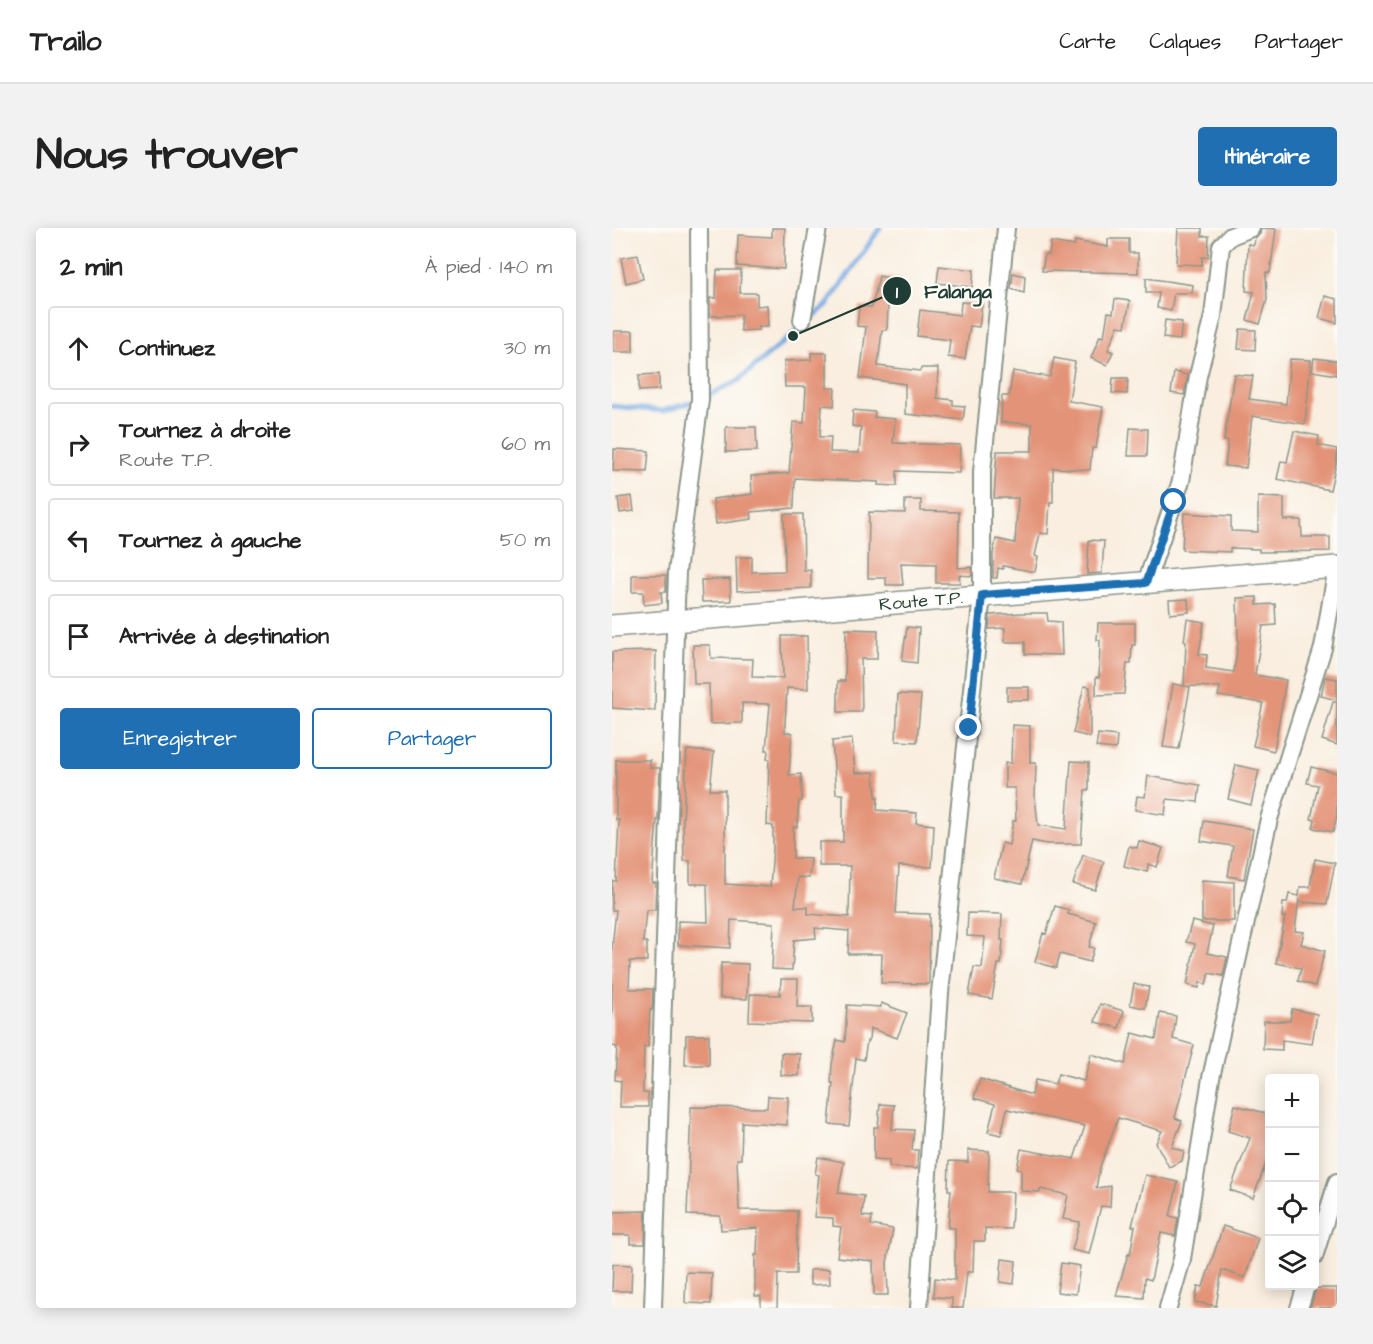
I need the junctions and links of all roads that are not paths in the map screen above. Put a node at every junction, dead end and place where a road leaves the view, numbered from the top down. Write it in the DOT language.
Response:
graph roads {
  1 [pos="699,228"];
  2 [pos="818,228"];
  3 [pos="1006,228"];
  4 [pos="1251,228"];
  5 [pos="802,320"];
  6 [pos="1337,567"];
  7 [pos="1146,583"];
  8 [pos="982,595"];
  9 [pos="676,620"];
  10 [pos="612,626"];
  11 [pos="1337,1182"];
  12 [pos="1319,1241"];
  13 [pos="1305,1290"];
  14 [pos="653,1308"];
  15 [pos="919,1308"];
  16 [pos="1168,1308"];
  17 [pos="1299,1308"];
  1 -- 9 [label="street"];
  2 -- 5 [label="street"];
  3 -- 8 [label="street"];
  4 -- 7 [label="street"];
  6 -- 7 [label="street, Route T.P."];
  6 -- 16 [label="street"];
  7 -- 8 [label="street, Route T.P."];
  8 -- 9 [label="street, Route T.P."];
  8 -- 15 [label="street"];
  9 -- 10 [label="street, Route T.P."];
  9 -- 14 [label="street"];
  11 -- 12 [label="street"];
  13 -- 17 [label="street"];
}
